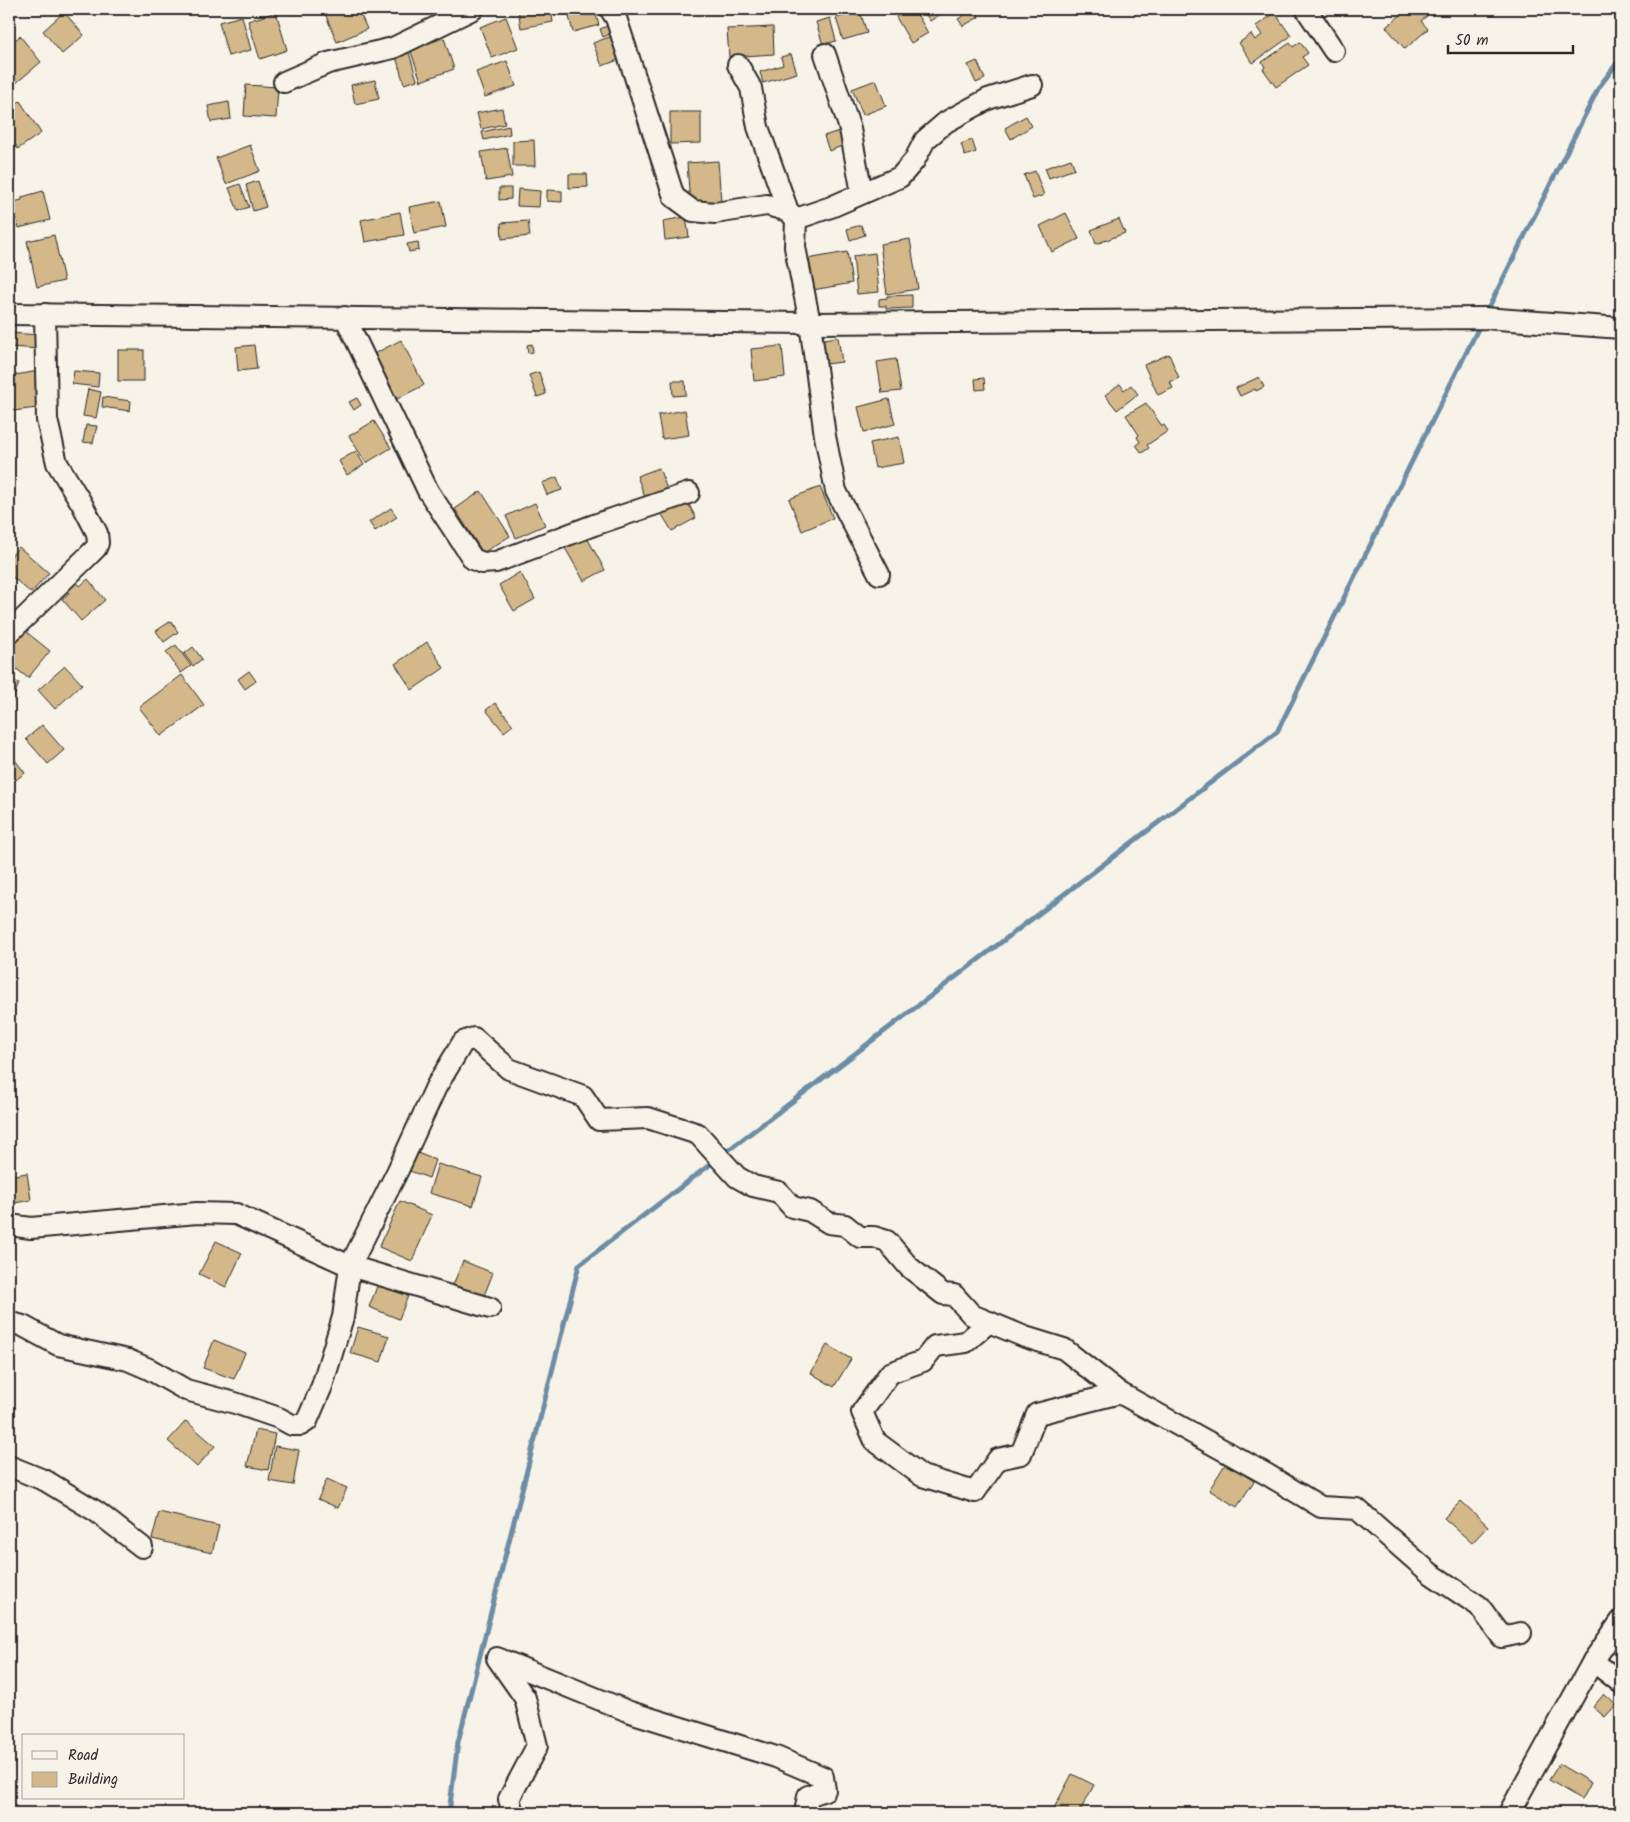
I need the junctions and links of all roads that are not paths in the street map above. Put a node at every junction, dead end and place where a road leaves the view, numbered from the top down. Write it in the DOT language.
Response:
graph roads {
  1 [pos="473,9"];
  2 [pos="610,9"];
  3 [pos="1306,9"];
  4 [pos="1334,51"];
  5 [pos="825,54"];
  6 [pos="738,65"];
  7 [pos="284,82"];
  8 [pos="1032,85"];
  9 [pos="862,193"];
  10 [pos="792,215"];
  11 [pos="9,314"];
  12 [pos="45,314"];
  13 [pos="346,317"];
  14 [pos="810,323"];
  15 [pos="1621,328"];
  16 [pos="689,493"];
  17 [pos="879,574"];
  18 [pos="9,633"];
  19 [pos="9,1225"];
  20 [pos="350,1266"];
  21 [pos="490,1308"];
  22 [pos="9,1322"];
  23 [pos="989,1322"];
  24 [pos="1120,1393"];
  25 [pos="9,1466"];
  26 [pos="142,1547"];
  27 [pos="1621,1621"];
  28 [pos="1521,1633"];
  29 [pos="1593,1661"];
  30 [pos="1621,1683"];
  31 [pos="513,1813"];
  32 [pos="805,1813"];
  33 [pos="1509,1813"];
  1 -- 7 [label="street"];
  2 -- 10 [label="street"];
  3 -- 4 [label="street"];
  5 -- 9 [label="street"];
  6 -- 10 [label="street"];
  8 -- 9 [label="street"];
  9 -- 10 [label="street"];
  10 -- 14 [label="street"];
  11 -- 12 [label="street"];
  12 -- 13 [label="street"];
  12 -- 18 [label="street"];
  13 -- 14 [label="street"];
  13 -- 16 [label="street"];
  14 -- 15 [label="street"];
  14 -- 17 [label="street"];
  19 -- 20 [label="street"];
  20 -- 21 [label="street"];
  20 -- 22 [label="street"];
  20 -- 23 [label="street"];
  23 -- 24 [label="street"];
  23 -- 24 [label="street"];
  24 -- 28 [label="street"];
  25 -- 26 [label="street"];
  27 -- 29 [label="street"];
  29 -- 30 [label="street"];
  29 -- 33 [label="street"];
  31 -- 32 [label="street"];
}
